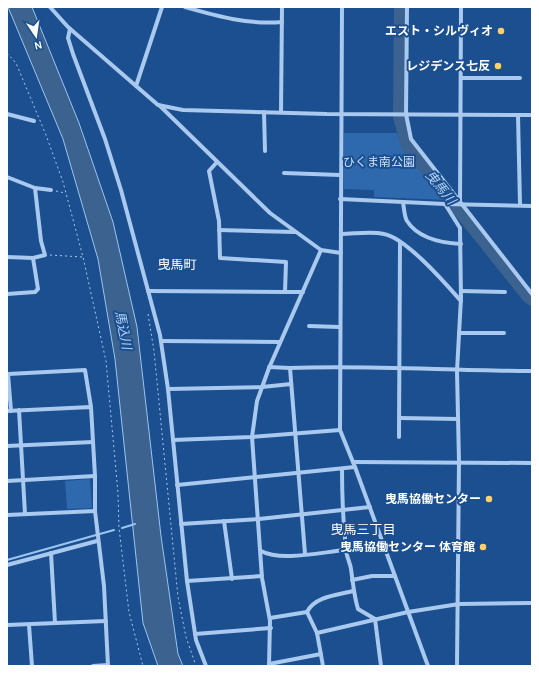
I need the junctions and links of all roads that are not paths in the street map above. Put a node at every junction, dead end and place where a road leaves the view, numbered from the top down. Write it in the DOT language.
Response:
graph roads {
  1 [pos="50,7"];
  2 [pos="162,7"];
  3 [pos="185,7"];
  4 [pos="282,7"];
  5 [pos="342,7"];
  6 [pos="407,7"];
  7 [pos="461,7"];
  8 [pos="282,22"];
  9 [pos="70,28"];
  10 [pos="461,78"];
  11 [pos="520,78"];
  12 [pos="136,86"];
  13 [pos="158,105"];
  14 [pos="264,112"];
  15 [pos="281,112"];
  16 [pos="7,114"];
  17 [pos="341,114"];
  18 [pos="404,114"];
  19 [pos="461,115"];
  20 [pos="518,115"];
  21 [pos="532,115"];
  22 [pos="34,121"];
  23 [pos="265,151"];
  24 [pos="217,162"];
  25 [pos="284,173"];
  26 [pos="340,175"];
  27 [pos="7,177"];
  28 [pos="35,188"];
  29 [pos="51,190"];
  30 [pos="340,199"];
  31 [pos="403,202"];
  32 [pos="459,203"];
  33 [pos="447,204"];
  34 [pos="520,205"];
  35 [pos="532,206"];
  36 [pos="219,230"];
  37 [pos="296,232"];
  38 [pos="340,234"];
  39 [pos="400,243"];
  40 [pos="461,244"];
  41 [pos="321,250"];
  42 [pos="341,253"];
  43 [pos="7,257"];
  44 [pos="33,258"];
  45 [pos="148,291"];
  46 [pos="461,291"];
  47 [pos="285,292"];
  48 [pos="303,292"];
  49 [pos="505,292"];
  50 [pos="7,294"];
  51 [pos="532,294"];
  52 [pos="461,300"];
  53 [pos="309,326"];
  54 [pos="339,326"];
  55 [pos="459,333"];
  56 [pos="504,333"];
  57 [pos="161,341"];
  58 [pos="280,342"];
  59 [pos="339,366"];
  60 [pos="269,367"];
  61 [pos="290,368"];
  62 [pos="400,369"];
  63 [pos="457,371"];
  64 [pos="532,371"];
  65 [pos="291,384"];
  66 [pos="262,387"];
  67 [pos="168,389"];
  68 [pos="91,408"];
  69 [pos="19,410"];
  70 [pos="9,411"];
  71 [pos="400,418"];
  72 [pos="458,419"];
  73 [pos="340,430"];
  74 [pos="294,434"];
  75 [pos="252,437"];
  76 [pos="399,438"];
  77 [pos="173,440"];
  78 [pos="93,442"];
  79 [pos="20,445"];
  80 [pos="7,446"];
  81 [pos="353,462"];
  82 [pos="459,462"];
  83 [pos="532,464"];
  84 [pos="356,467"];
  85 [pos="342,468"];
  86 [pos="298,473"];
  87 [pos="95,476"];
  88 [pos="256,478"];
  89 [pos="22,480"];
  90 [pos="7,481"];
  91 [pos="177,484"];
  92 [pos="370,507"];
  93 [pos="342,509"];
  94 [pos="95,511"];
  95 [pos="24,514"];
  96 [pos="301,514"];
  97 [pos="7,515"];
  98 [pos="259,519"];
  99 [pos="224,521"];
  100 [pos="181,524"];
  101 [pos="97,537"];
  102 [pos="261,550"];
  103 [pos="346,550"];
  104 [pos="51,553"];
  105 [pos="305,554"];
  106 [pos="7,565"];
  107 [pos="262,576"];
  108 [pos="395,576"];
  109 [pos="232,579"];
  110 [pos="352,580"];
  111 [pos="187,581"];
  112 [pos="353,591"];
  113 [pos="532,603"];
  114 [pos="459,604"];
  115 [pos="307,612"];
  116 [pos="408,612"];
  117 [pos="270,618"];
  118 [pos="375,619"];
  119 [pos="106,621"];
  120 [pos="55,623"];
  121 [pos="7,625"];
  122 [pos="29,625"];
  123 [pos="270,628"];
  124 [pos="316,632"];
  125 [pos="195,634"];
  126 [pos="321,654"];
  127 [pos="269,665"];
  128 [pos="32,666"];
  129 [pos="92,666"];
  130 [pos="108,666"];
  131 [pos="206,666"];
  132 [pos="322,666"];
  133 [pos="381,666"];
  134 [pos="428,666"];
  135 [pos="457,666"];
  1 -- 9 [label="street"];
  2 -- 12 [label="street"];
  3 -- 8 [label="street"];
  4 -- 8 [label="street"];
  5 -- 17 [label="street"];
  6 -- 18 [label="street"];
  7 -- 10 [label="street"];
  8 -- 15 [label="street"];
  9 -- 12 [label="street"];
  9 -- 45 [label="street"];
  10 -- 11 [label="street"];
  10 -- 19 [label="street"];
  12 -- 13 [label="street"];
  13 -- 14 [label="street"];
  13 -- 24 [label="street"];
  14 -- 15 [label="street"];
  14 -- 23 [label="street"];
  15 -- 17 [label="street"];
  16 -- 22 [label="street"];
  17 -- 18 [label="street"];
  17 -- 26 [label="street"];
  18 -- 19 [label="street"];
  18 -- 32 [label="street"];
  19 -- 20 [label="street"];
  19 -- 32 [label="street"];
  20 -- 21 [label="street"];
  20 -- 34 [label="street"];
  24 -- 36 [label="street"];
  24 -- 37 [label="street"];
  25 -- 26 [label="street"];
  26 -- 30 [label="street"];
  27 -- 28 [label="street"];
  28 -- 29 [label="street"];
  28 -- 44 [label="street"];
  30 -- 31 [label="street"];
  30 -- 38 [label="street"];
  31 -- 33 [label="street"];
  31 -- 40 [label="street"];
  32 -- 33 [label="street"];
  32 -- 34 [label="street"];
  32 -- 51 [label="street"];
  33 -- 40 [label="street"];
  34 -- 35 [label="street"];
  36 -- 37 [label="street"];
  36 -- 47 [label="street"];
  37 -- 41 [label="street"];
  38 -- 39 [label="street"];
  38 -- 42 [label="street"];
  39 -- 52 [label="street"];
  39 -- 62 [label="street"];
  40 -- 46 [label="street"];
  41 -- 42 [label="street"];
  41 -- 48 [label="street"];
  42 -- 54 [label="street"];
  43 -- 44 [label="street"];
  44 -- 50 [label="street"];
  45 -- 47 [label="street"];
  45 -- 57 [label="street"];
  46 -- 49 [label="street"];
  46 -- 52 [label="street"];
  47 -- 48 [label="street"];
  48 -- 58 [label="street"];
  52 -- 55 [label="street"];
  53 -- 54 [label="street"];
  54 -- 59 [label="street"];
  55 -- 56 [label="street"];
  55 -- 63 [label="street"];
  57 -- 58 [label="street"];
  57 -- 67 [label="street"];
  58 -- 60 [label="street"];
  59 -- 61 [label="street"];
  59 -- 62 [label="street"];
  59 -- 73 [label="street"];
  60 -- 61 [label="street"];
  60 -- 66 [label="street"];
  61 -- 65 [label="street"];
  62 -- 63 [label="street"];
  62 -- 71 [label="street"];
  63 -- 64 [label="street"];
  63 -- 72 [label="street"];
  65 -- 66 [label="street"];
  65 -- 74 [label="street"];
  66 -- 67 [label="street"];
  66 -- 75 [label="street"];
  67 -- 77 [label="street"];
  68 -- 69 [label="street"];
  68 -- 70 [label="street"];
  68 -- 78 [label="street"];
  69 -- 70 [label="street"];
  69 -- 79 [label="street"];
  71 -- 72 [label="street"];
  71 -- 76 [label="street"];
  72 -- 82 [label="street"];
  73 -- 74 [label="street"];
  73 -- 81 [label="street"];
  74 -- 75 [label="street"];
  74 -- 86 [label="street"];
  75 -- 77 [label="street"];
  75 -- 88 [label="street"];
  77 -- 91 [label="street"];
  78 -- 79 [label="street"];
  78 -- 87 [label="street"];
  79 -- 80 [label="street"];
  79 -- 89 [label="street"];
  81 -- 82 [label="street"];
  81 -- 84 [label="street"];
  82 -- 83 [label="street"];
  82 -- 114 [label="street"];
  84 -- 85 [label="street"];
  84 -- 92 [label="street"];
  85 -- 86 [label="street"];
  85 -- 93 [label="street"];
  86 -- 88 [label="street"];
  86 -- 96 [label="street"];
  87 -- 89 [label="street"];
  87 -- 94 [label="street"];
  88 -- 91 [label="street"];
  88 -- 98 [label="street"];
  89 -- 90 [label="street"];
  89 -- 95 [label="street"];
  91 -- 100 [label="street"];
  92 -- 93 [label="street"];
  92 -- 108 [label="street"];
  93 -- 96 [label="street"];
  93 -- 103 [label="street"];
  94 -- 95 [label="street"];
  94 -- 101 [label="street"];
  95 -- 97 [label="street"];
  96 -- 98 [label="street"];
  96 -- 105 [label="street"];
  98 -- 99 [label="street"];
  98 -- 102 [label="street"];
  99 -- 100 [label="street"];
  99 -- 109 [label="street"];
  100 -- 111 [label="street"];
  101 -- 104 [label="street"];
  101 -- 119 [label="street"];
  102 -- 105 [label="street"];
  102 -- 107 [label="street"];
  103 -- 105 [label="street"];
  103 -- 110 [label="street"];
  104 -- 106 [label="street"];
  104 -- 120 [label="street"];
  107 -- 109 [label="street"];
  107 -- 117 [label="street"];
  108 -- 110 [label="street"];
  108 -- 116 [label="street"];
  109 -- 111 [label="street"];
  110 -- 112 [label="street"];
  111 -- 125 [label="street"];
  112 -- 115 [label="street"];
  112 -- 118 [label="street"];
  113 -- 114 [label="street"];
  114 -- 116 [label="street"];
  114 -- 135 [label="street"];
  115 -- 117 [label="street"];
  115 -- 124 [label="street"];
  116 -- 118 [label="street"];
  116 -- 134 [label="street"];
  117 -- 123 [label="street"];
  118 -- 124 [label="street"];
  118 -- 133 [label="street"];
  119 -- 120 [label="street"];
  119 -- 130 [label="street"];
  120 -- 122 [label="street"];
  121 -- 122 [label="street"];
  122 -- 128 [label="street"];
  123 -- 125 [label="street"];
  123 -- 127 [label="street"];
  124 -- 126 [label="street"];
  125 -- 131 [label="street"];
  126 -- 127 [label="street"];
  126 -- 132 [label="street"];
  129 -- 130 [label="street"];
}
